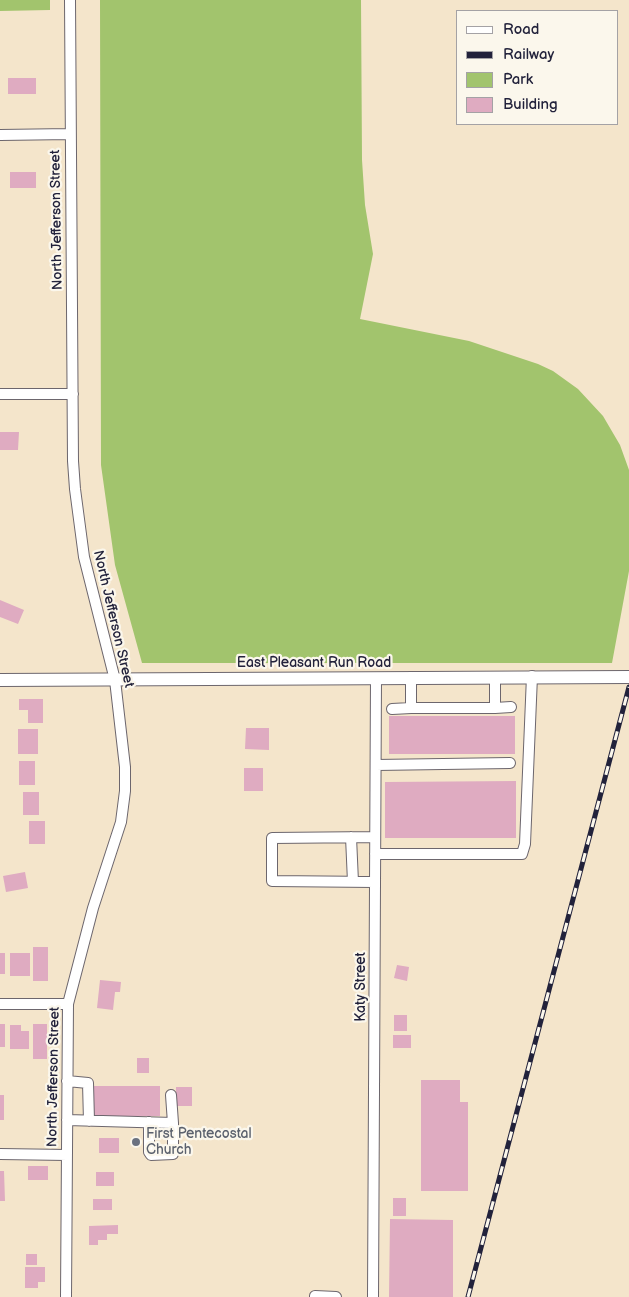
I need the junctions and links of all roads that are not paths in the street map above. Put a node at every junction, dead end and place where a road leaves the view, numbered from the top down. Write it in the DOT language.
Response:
graph roads {
  1 [pos="70,0"];
  2 [pos="70,134"];
  3 [pos="0,135"];
  4 [pos="0,394"];
  5 [pos="73,394"];
  6 [pos="532,676"];
  7 [pos="411,677"];
  8 [pos="495,677"];
  9 [pos="629,677"];
  10 [pos="376,678"];
  11 [pos="0,680"];
  12 [pos="114,680"];
  13 [pos="411,708"];
  14 [pos="495,708"];
  15 [pos="511,708"];
  16 [pos="392,709"];
  17 [pos="510,763"];
  18 [pos="376,765"];
  19 [pos="352,837"];
  20 [pos="375,837"];
  21 [pos="375,854"];
  22 [pos="353,882"];
  23 [pos="375,882"];
  24 [pos="0,1004"];
  25 [pos="68,1004"];
  26 [pos="67,1081"];
  27 [pos="171,1096"];
  28 [pos="67,1120"];
  29 [pos="88,1120"];
  30 [pos="149,1122"];
  31 [pos="173,1123"];
  32 [pos="0,1154"];
  33 [pos="67,1155"];
  34 [pos="315,1296"];
  35 [pos="66,1297"];
  36 [pos="336,1297"];
  37 [pos="373,1297"];
  1 -- 2 [label="street, North Jefferson Street"];
  2 -- 3 [label="street"];
  2 -- 5 [label="street, North Jefferson Street"];
  4 -- 5 [label="street"];
  5 -- 12 [label="street, North Jefferson Street"];
  6 -- 8 [label="main road, East Pleasant Run Road"];
  6 -- 9 [label="main road, East Pleasant Run Road"];
  6 -- 21 [label="street"];
  7 -- 8 [label="main road, East Pleasant Run Road"];
  7 -- 10 [label="main road, East Pleasant Run Road"];
  7 -- 13 [label="street"];
  8 -- 14 [label="street"];
  10 -- 12 [label="main road, East Pleasant Run Road"];
  10 -- 18 [label="street, Katy Street"];
  11 -- 12 [label="main road, East Pleasant Run Road"];
  12 -- 25 [label="street, North Jefferson Street"];
  13 -- 14 [label="street"];
  13 -- 16 [label="street"];
  14 -- 15 [label="street"];
  17 -- 18 [label="street"];
  18 -- 20 [label="street, Katy Street"];
  19 -- 20 [label="street"];
  19 -- 22 [label="street"];
  19 -- 22 [label="street"];
  20 -- 21 [label="street, Katy Street"];
  21 -- 23 [label="street, Katy Street"];
  22 -- 23 [label="street"];
  23 -- 37 [label="street, Katy Street"];
  24 -- 25 [label="street"];
  25 -- 26 [label="street, North Jefferson Street"];
  26 -- 28 [label="street, North Jefferson Street"];
  26 -- 29 [label="street"];
  27 -- 31 [label="street"];
  28 -- 29 [label="street"];
  28 -- 33 [label="street, North Jefferson Street"];
  29 -- 30 [label="street"];
  30 -- 31 [label="street"];
  30 -- 31 [label="street"];
  32 -- 33 [label="street"];
  33 -- 35 [label="street, North Jefferson Street"];
  34 -- 36 [label="street"];
}
